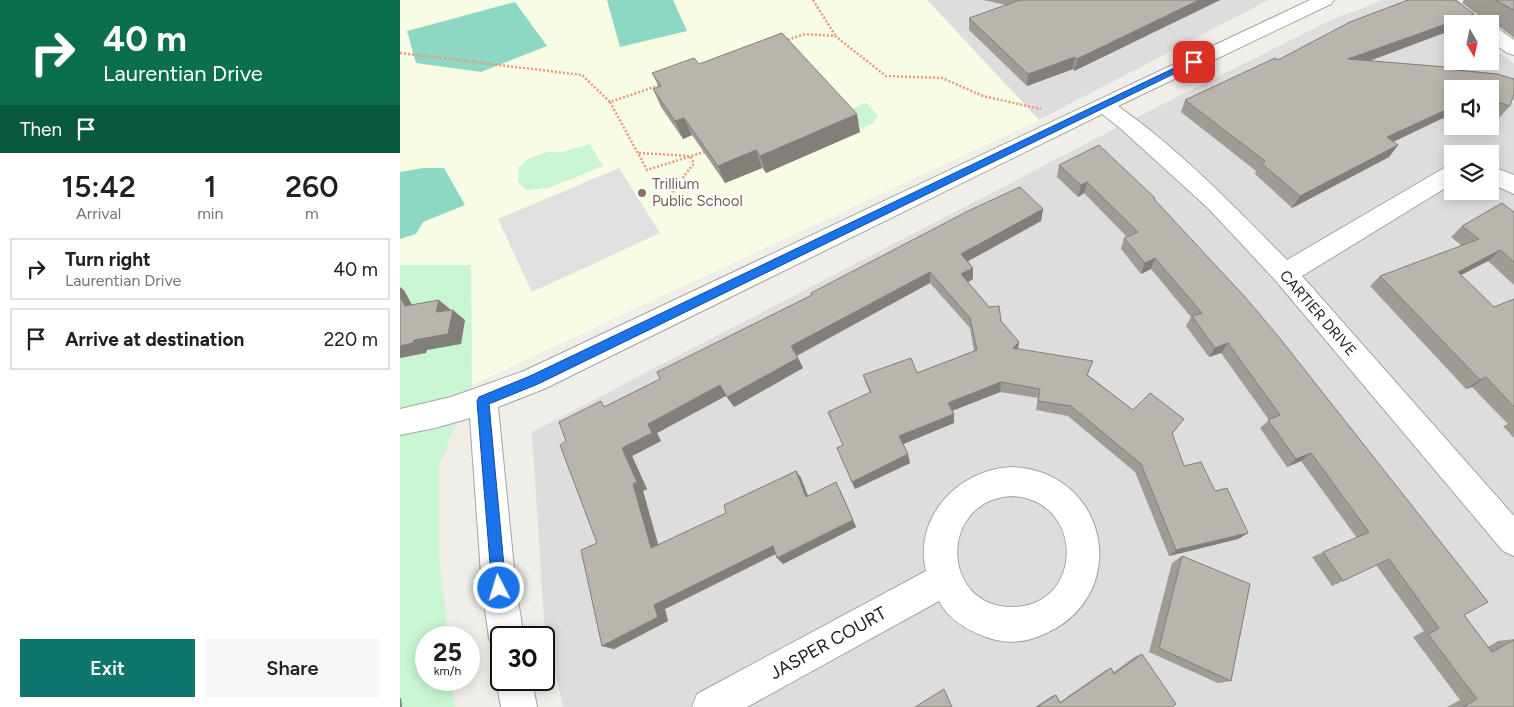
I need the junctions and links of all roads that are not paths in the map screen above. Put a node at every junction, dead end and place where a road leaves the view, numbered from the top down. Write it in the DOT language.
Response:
graph roads {
  1 [pos="1442,0"];
  2 [pos="1318,1"];
  3 [pos="1464,15"];
  4 [pos="1499,38"];
  5 [pos="1514,49"];
  6 [pos="1103,105"];
  7 [pos="1499,177"];
  8 [pos="1444,179"];
  9 [pos="1514,186"];
  10 [pos="1285,274"];
  11 [pos="483,401"];
  12 [pos="400,422"];
  13 [pos="1514,540"];
  14 [pos="946,579"];
  15 [pos="505,626"];
  16 [pos="516,691"];
  17 [pos="519,707"];
  18 [pos="710,707"];
  1 -- 3 [label="street"];
  2 -- 6 [label="street"];
  4 -- 5 [label="street"];
  6 -- 10 [label="street, CARTIER DRIVE"];
  6 -- 11 [label="street"];
  7 -- 9 [label="street"];
  8 -- 10 [label="street"];
  10 -- 13 [label="street, CARTIER DRIVE"];
  11 -- 12 [label="street"];
  11 -- 15 [label="street"];
  14 -- 14 [label="street"];
  14 -- 18 [label="street, JASPER COURT"];
  16 -- 17 [label="street"];
}
